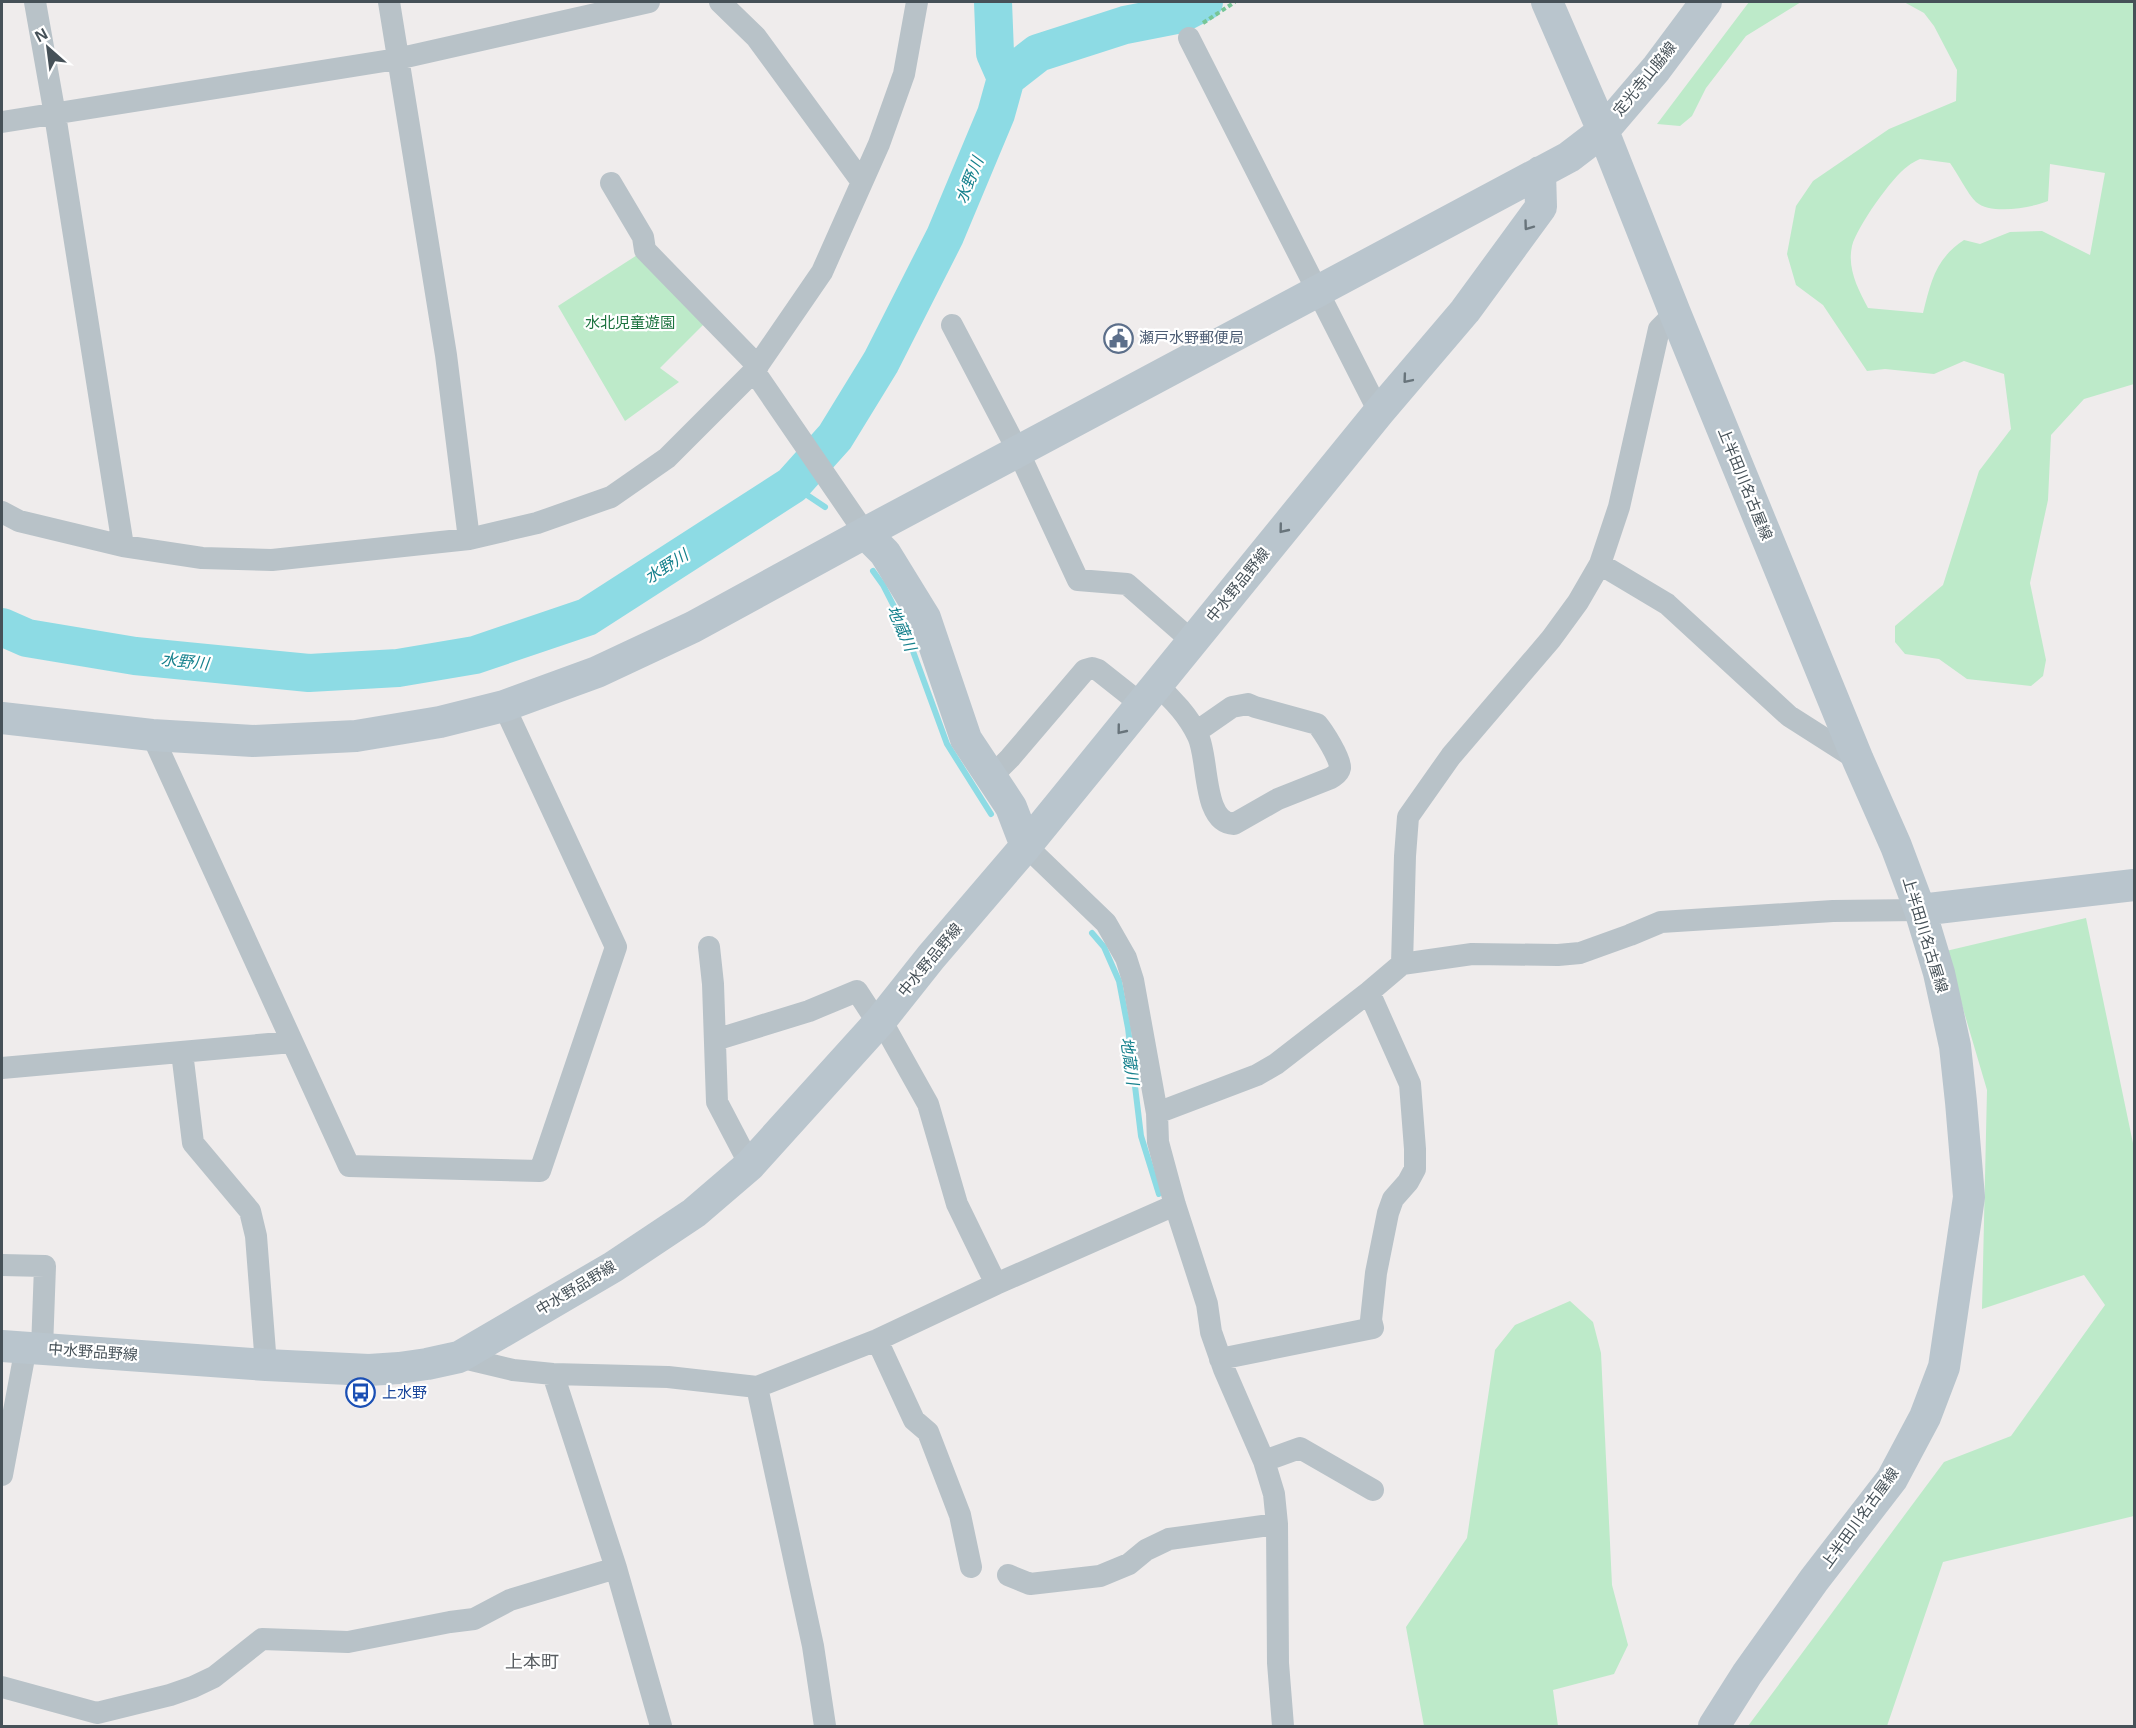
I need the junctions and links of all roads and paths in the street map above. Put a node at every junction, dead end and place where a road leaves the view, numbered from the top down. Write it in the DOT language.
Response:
graph roads {
  1 [pos="35,2"];
  2 [pos="389,2"];
  3 [pos="649,2"];
  4 [pos="720,2"];
  5 [pos="917,2"];
  6 [pos="1235,2"];
  7 [pos="1547,2"];
  8 [pos="1706,2"];
  9 [pos="1189,38"];
  10 [pos="397,59"];
  11 [pos="56,115"];
  12 [pos="2,122"];
  13 [pos="1603,130"];
  14 [pos="1540,172"];
  15 [pos="862,182"];
  16 [pos="611,183"];
  17 [pos="1318,291"];
  18 [pos="1675,313"];
  19 [pos="952,325"];
  20 [pos="759,375"];
  21 [pos="1379,412"];
  22 [pos="1018,451"];
  23 [pos="2,512"];
  24 [pos="866,532"];
  25 [pos="469,539"];
  26 [pos="123,546"];
  27 [pos="1600,564"];
  28 [pos="1192,641"];
  29 [pos="1149,695"];
  30 [pos="504,706"];
  31 [pos="2,718"];
  32 [pos="1196,732"];
  33 [pos="152,735"];
  34 [pos="1858,760"];
  35 [pos="989,773"];
  36 [pos="1026,846"];
  37 [pos="2134,885"];
  38 [pos="1920,910"];
  39 [pos="709,947"];
  40 [pos="1401,964"];
  41 [pos="1369,992"];
  42 [pos="881,1020"];
  43 [pos="715,1040"];
  44 [pos="292,1042"];
  45 [pos="182,1052"];
  46 [pos="2,1068"];
  47 [pos="1157,1113"];
  48 [pos="750,1165"];
  49 [pos="1174,1204"];
  50 [pos="2,1265"];
  51 [pos="996,1284"];
  52 [pos="877,1340"];
  53 [pos="23,1347"];
  54 [pos="459,1357"];
  55 [pos="1220,1359"];
  56 [pos="266,1365"];
  57 [pos="553,1374"];
  58 [pos="757,1387"];
  59 [pos="1264,1461"];
  60 [pos="2,1475"];
  61 [pos="1373,1490"];
  62 [pos="1276,1524"];
  63 [pos="970,1567"];
  64 [pos="616,1568"];
  65 [pos="1008,1575"];
  66 [pos="2,1687"];
  67 [pos="661,1726"];
  68 [pos="825,1726"];
  69 [pos="1283,1726"];
  70 [pos="1714,1726"];
  1 -- 11 [label="street"];
  2 -- 10 [label="street"];
  3 -- 10 [label="street"];
  4 -- 15 [label="street"];
  5 -- 15 [label="street"];
  6 -- 9 [label="path"];
  7 -- 13 [label="main road, 定光寺山脇線"];
  8 -- 13 [label="main road, 定光寺山脇線"];
  9 -- 17 [label="street"];
  10 -- 11 [label="street"];
  10 -- 25 [label="street"];
  11 -- 12 [label="street"];
  11 -- 26 [label="street"];
  13 -- 14 [label="main road"];
  13 -- 18 [label="main road, 上半田川名古屋線"];
  14 -- 17 [label="main road"];
  14 -- 21 [label="main road, 中水野品野線, one-way"];
  15 -- 20 [label="street"];
  16 -- 20 [label="street"];
  17 -- 21 [label="street"];
  17 -- 22 [label="main road"];
  18 -- 27 [label="street"];
  18 -- 34 [label="main road, 上半田川名古屋線"];
  19 -- 22 [label="street"];
  20 -- 24 [label="street"];
  20 -- 25 [label="street"];
  21 -- 28 [label="main road, 中水野品野線, one-way"];
  22 -- 24 [label="main road"];
  22 -- 28 [label="street"];
  23 -- 26 [label="street"];
  24 -- 30 [label="main road"];
  24 -- 35 [label="main road"];
  25 -- 26 [label="street"];
  27 -- 34 [label="street"];
  27 -- 40 [label="street"];
  28 -- 29 [label="main road, 中水野品野線"];
  29 -- 32 [label="street"];
  29 -- 35 [label="street"];
  29 -- 36 [label="main road, 中水野品野線, one-way"];
  30 -- 33 [label="main road"];
  30 -- 44 [label="street"];
  31 -- 33 [label="main road"];
  32 -- 32 [label="street"];
  33 -- 44 [label="street"];
  34 -- 38 [label="main road, 上半田川名古屋線"];
  35 -- 36 [label="main road"];
  36 -- 42 [label="main road, 中水野品野線"];
  36 -- 47 [label="street"];
  37 -- 38 [label="main road"];
  38 -- 40 [label="street"];
  38 -- 70 [label="main road, 上半田川名古屋線"];
  39 -- 43 [label="street"];
  40 -- 41 [label="street"];
  41 -- 47 [label="street"];
  41 -- 55 [label="street"];
  42 -- 43 [label="street"];
  42 -- 48 [label="main road, 中水野品野線"];
  42 -- 51 [label="street"];
  43 -- 48 [label="street"];
  44 -- 45 [label="street"];
  45 -- 46 [label="street"];
  45 -- 56 [label="street"];
  47 -- 49 [label="street"];
  48 -- 54 [label="main road, 中水野品野線"];
  49 -- 51 [label="street"];
  49 -- 55 [label="street"];
  50 -- 53 [label="street"];
  51 -- 52 [label="street"];
  52 -- 58 [label="street"];
  52 -- 63 [label="street"];
  53 -- 56 [label="main road, 中水野品野線"];
  53 -- 60 [label="street"];
  54 -- 56 [label="main road, 中水野品野線"];
  54 -- 57 [label="street"];
  55 -- 59 [label="street"];
  57 -- 58 [label="street"];
  57 -- 64 [label="street"];
  58 -- 68 [label="street"];
  59 -- 61 [label="street"];
  59 -- 62 [label="street"];
  62 -- 65 [label="street"];
  62 -- 69 [label="street"];
  64 -- 66 [label="street"];
  64 -- 67 [label="street"];
}
